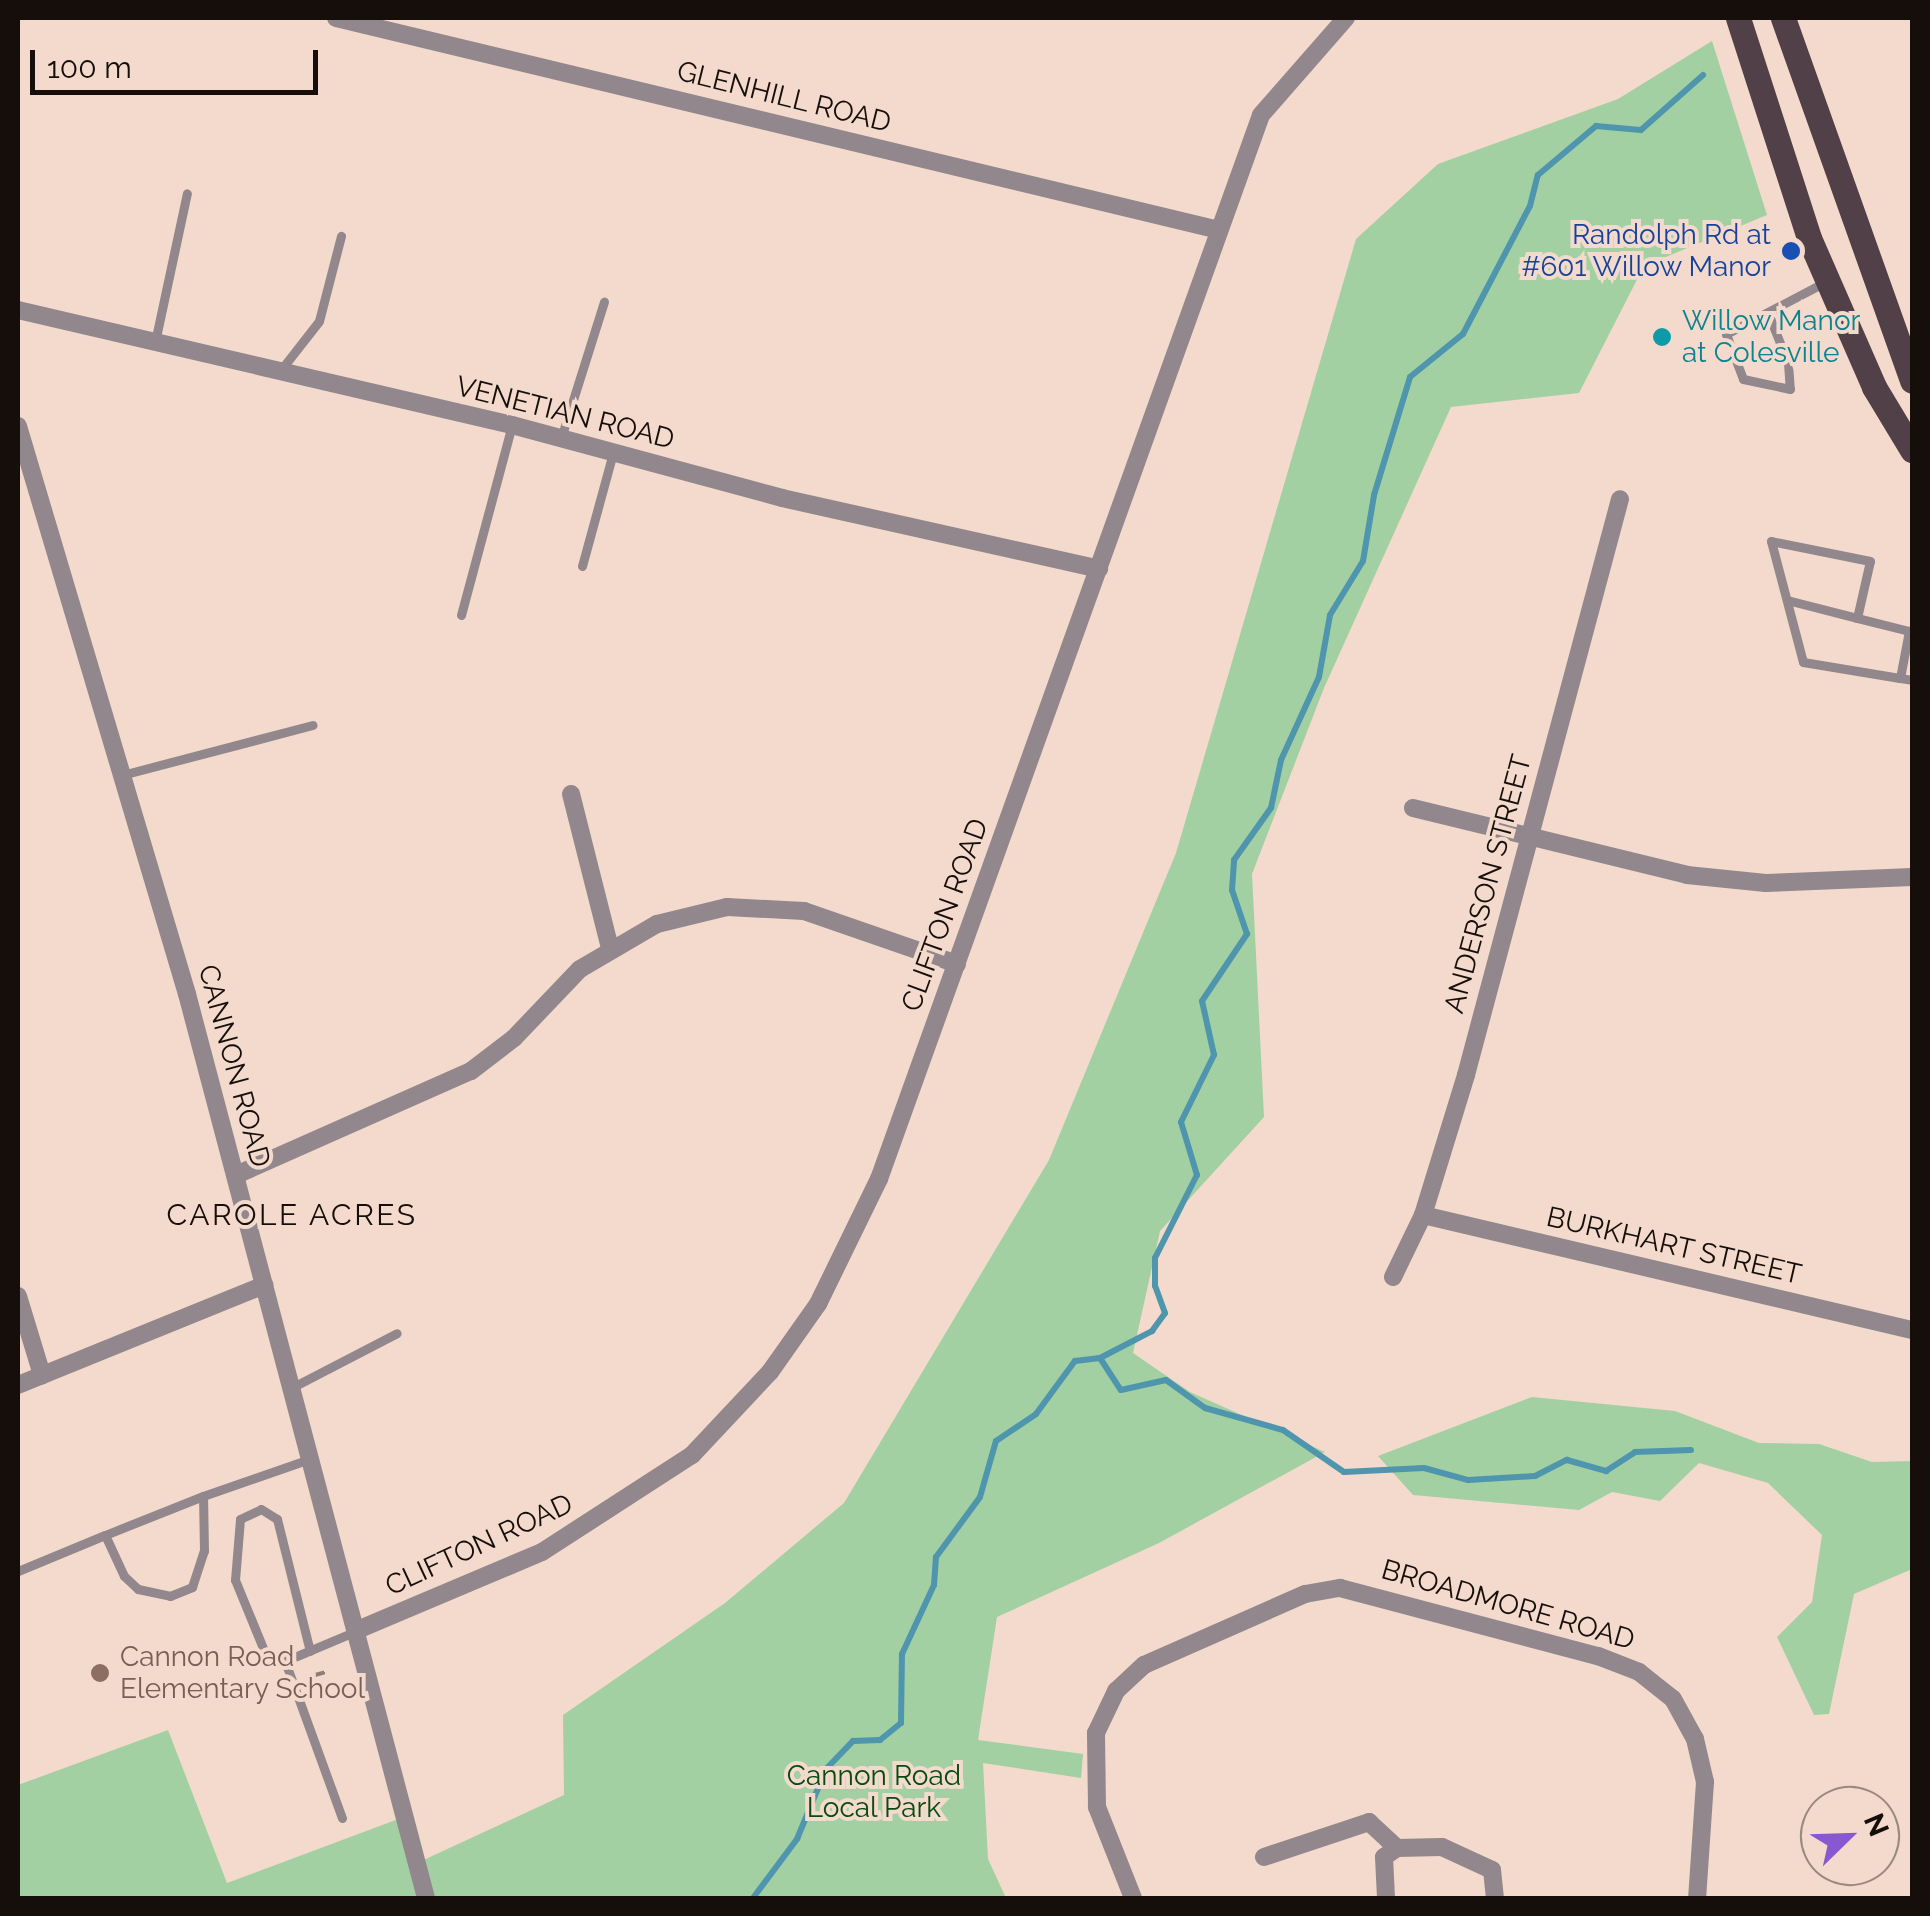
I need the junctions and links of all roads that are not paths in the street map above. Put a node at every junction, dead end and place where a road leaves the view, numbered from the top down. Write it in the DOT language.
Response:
graph roads {
  1 [pos="336,18"];
  2 [pos="1346,18"];
  3 [pos="1738,18"];
  4 [pos="1783,18"];
  5 [pos="187,193"];
  6 [pos="1218,230"];
  7 [pos="341,236"];
  8 [pos="1828,281"];
  9 [pos="604,302"];
  10 [pos="18,310"];
  11 [pos="1768,312"];
  12 [pos="155,342"];
  13 [pos="280,372"];
  14 [pos="1912,381"];
  15 [pos="18,426"];
  16 [pos="512,426"];
  17 [pos="562,438"];
  18 [pos="1912,450"];
  19 [pos="613,452"];
  20 [pos="1620,498"];
  21 [pos="582,566"];
  22 [pos="1099,569"];
  23 [pos="1787,600"];
  24 [pos="462,615"];
  25 [pos="1858,618"];
  26 [pos="1900,678"];
  27 [pos="1912,680"];
  28 [pos="313,725"];
  29 [pos="122,775"];
  30 [pos="571,794"];
  31 [pos="1413,808"];
  32 [pos="1530,833"];
  33 [pos="1912,877"];
  34 [pos="610,948"];
  35 [pos="957,964"];
  36 [pos="236,1175"];
  37 [pos="1423,1215"];
  38 [pos="1394,1277"];
  39 [pos="264,1285"];
  40 [pos="18,1296"];
  41 [pos="1912,1330"];
  42 [pos="397,1333"];
  43 [pos="42,1376"];
  44 [pos="18,1385"];
  45 [pos="291,1388"];
  46 [pos="309,1458"];
  47 [pos="203,1496"];
  48 [pos="105,1535"];
  49 [pos="18,1571"];
  50 [pos="355,1632"];
  51 [pos="310,1650"];
  52 [pos="285,1662"];
  53 [pos="342,1818"];
  54 [pos="1396,1848"];
  55 [pos="1264,1858"];
  56 [pos="426,1898"];
  57 [pos="1133,1898"];
  58 [pos="1386,1898"];
  59 [pos="1496,1898"];
  60 [pos="1697,1898"];
  1 -- 6 [label="street, GLENHILL ROAD"];
  2 -- 6 [label="street, CLIFTON ROAD"];
  3 -- 8 [label="main road"];
  4 -- 14 [label="main road"];
  5 -- 12 [label="lane"];
  6 -- 22 [label="street, CLIFTON ROAD"];
  7 -- 13 [label="lane"];
  8 -- 11 [label="lane"];
  8 -- 18 [label="main road"];
  9 -- 17 [label="lane"];
  10 -- 12 [label="street, VENETIAN ROAD"];
  11 -- 11 [label="lane"];
  12 -- 13 [label="street, VENETIAN ROAD"];
  13 -- 16 [label="street, VENETIAN ROAD"];
  15 -- 29 [label="street, CANNON ROAD"];
  16 -- 17 [label="street, VENETIAN ROAD"];
  16 -- 24 [label="lane"];
  17 -- 19 [label="street, VENETIAN ROAD"];
  19 -- 21 [label="lane"];
  19 -- 22 [label="street, VENETIAN ROAD"];
  20 -- 32 [label="street, ANDERSON STREET"];
  22 -- 35 [label="street, CLIFTON ROAD"];
  23 -- 25 [label="lane"];
  23 -- 25 [label="lane"];
  23 -- 26 [label="lane"];
  25 -- 26 [label="lane"];
  26 -- 27 [label="lane"];
  28 -- 29 [label="lane"];
  29 -- 36 [label="street, CANNON ROAD"];
  30 -- 34 [label="street"];
  31 -- 32 [label="street"];
  32 -- 33 [label="street"];
  32 -- 37 [label="street, ANDERSON STREET"];
  34 -- 35 [label="street"];
  34 -- 36 [label="street"];
  35 -- 50 [label="street, CLIFTON ROAD"];
  36 -- 39 [label="street, CANNON ROAD"];
  37 -- 38 [label="street, ANDERSON STREET"];
  37 -- 41 [label="street, BURKHART STREET"];
  39 -- 43 [label="street"];
  39 -- 45 [label="street, CANNON ROAD"];
  40 -- 43 [label="street"];
  42 -- 45 [label="lane"];
  43 -- 44 [label="street"];
  45 -- 46 [label="street, CANNON ROAD"];
  46 -- 47 [label="lane"];
  46 -- 50 [label="street, CANNON ROAD"];
  47 -- 48 [label="lane"];
  47 -- 48 [label="lane"];
  48 -- 49 [label="lane"];
  50 -- 51 [label="lane"];
  50 -- 56 [label="street, CANNON ROAD"];
  51 -- 52 [label="lane"];
  51 -- 52 [label="lane"];
  52 -- 53 [label="lane"];
  54 -- 55 [label="street"];
  54 -- 58 [label="street"];
  54 -- 59 [label="street"];
  57 -- 60 [label="street, BROADMORE ROAD"];
}
